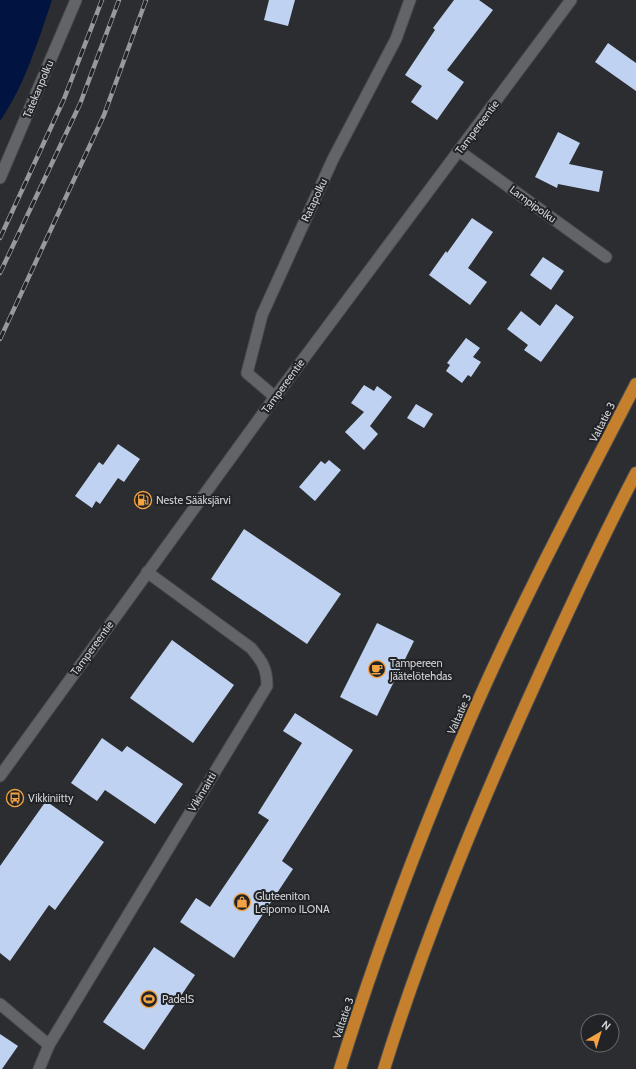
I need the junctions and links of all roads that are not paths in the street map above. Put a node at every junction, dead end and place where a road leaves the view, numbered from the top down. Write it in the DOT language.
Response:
graph roads {
  1 [pos="76,0"];
  2 [pos="410,0"];
  3 [pos="571,0"];
  4 [pos="459,151"];
  5 [pos="0,178"];
  6 [pos="606,257"];
  7 [pos="636,384"];
  8 [pos="275,397"];
  9 [pos="636,473"];
  10 [pos="147,572"];
  11 [pos="0,776"];
  12 [pos="0,1004"];
  13 [pos="49,1045"];
  14 [pos="39,1069"];
  15 [pos="340,1069"];
  16 [pos="384,1069"];
  1 -- 5 [label="street, Tatekanpolku"];
  2 -- 8 [label="street, Ratapolku"];
  3 -- 4 [label="street, Tampereentie"];
  4 -- 6 [label="street, Lampipolku"];
  4 -- 8 [label="street, Tampereentie"];
  7 -- 15 [label="highway, Valtatie 3"];
  8 -- 10 [label="street, Tampereentie"];
  9 -- 16 [label="highway"];
  10 -- 11 [label="street, Tampereentie"];
  10 -- 13 [label="street, Vikinraitti"];
  12 -- 13 [label="street"];
  13 -- 14 [label="street, Vikinraitti"];
}
